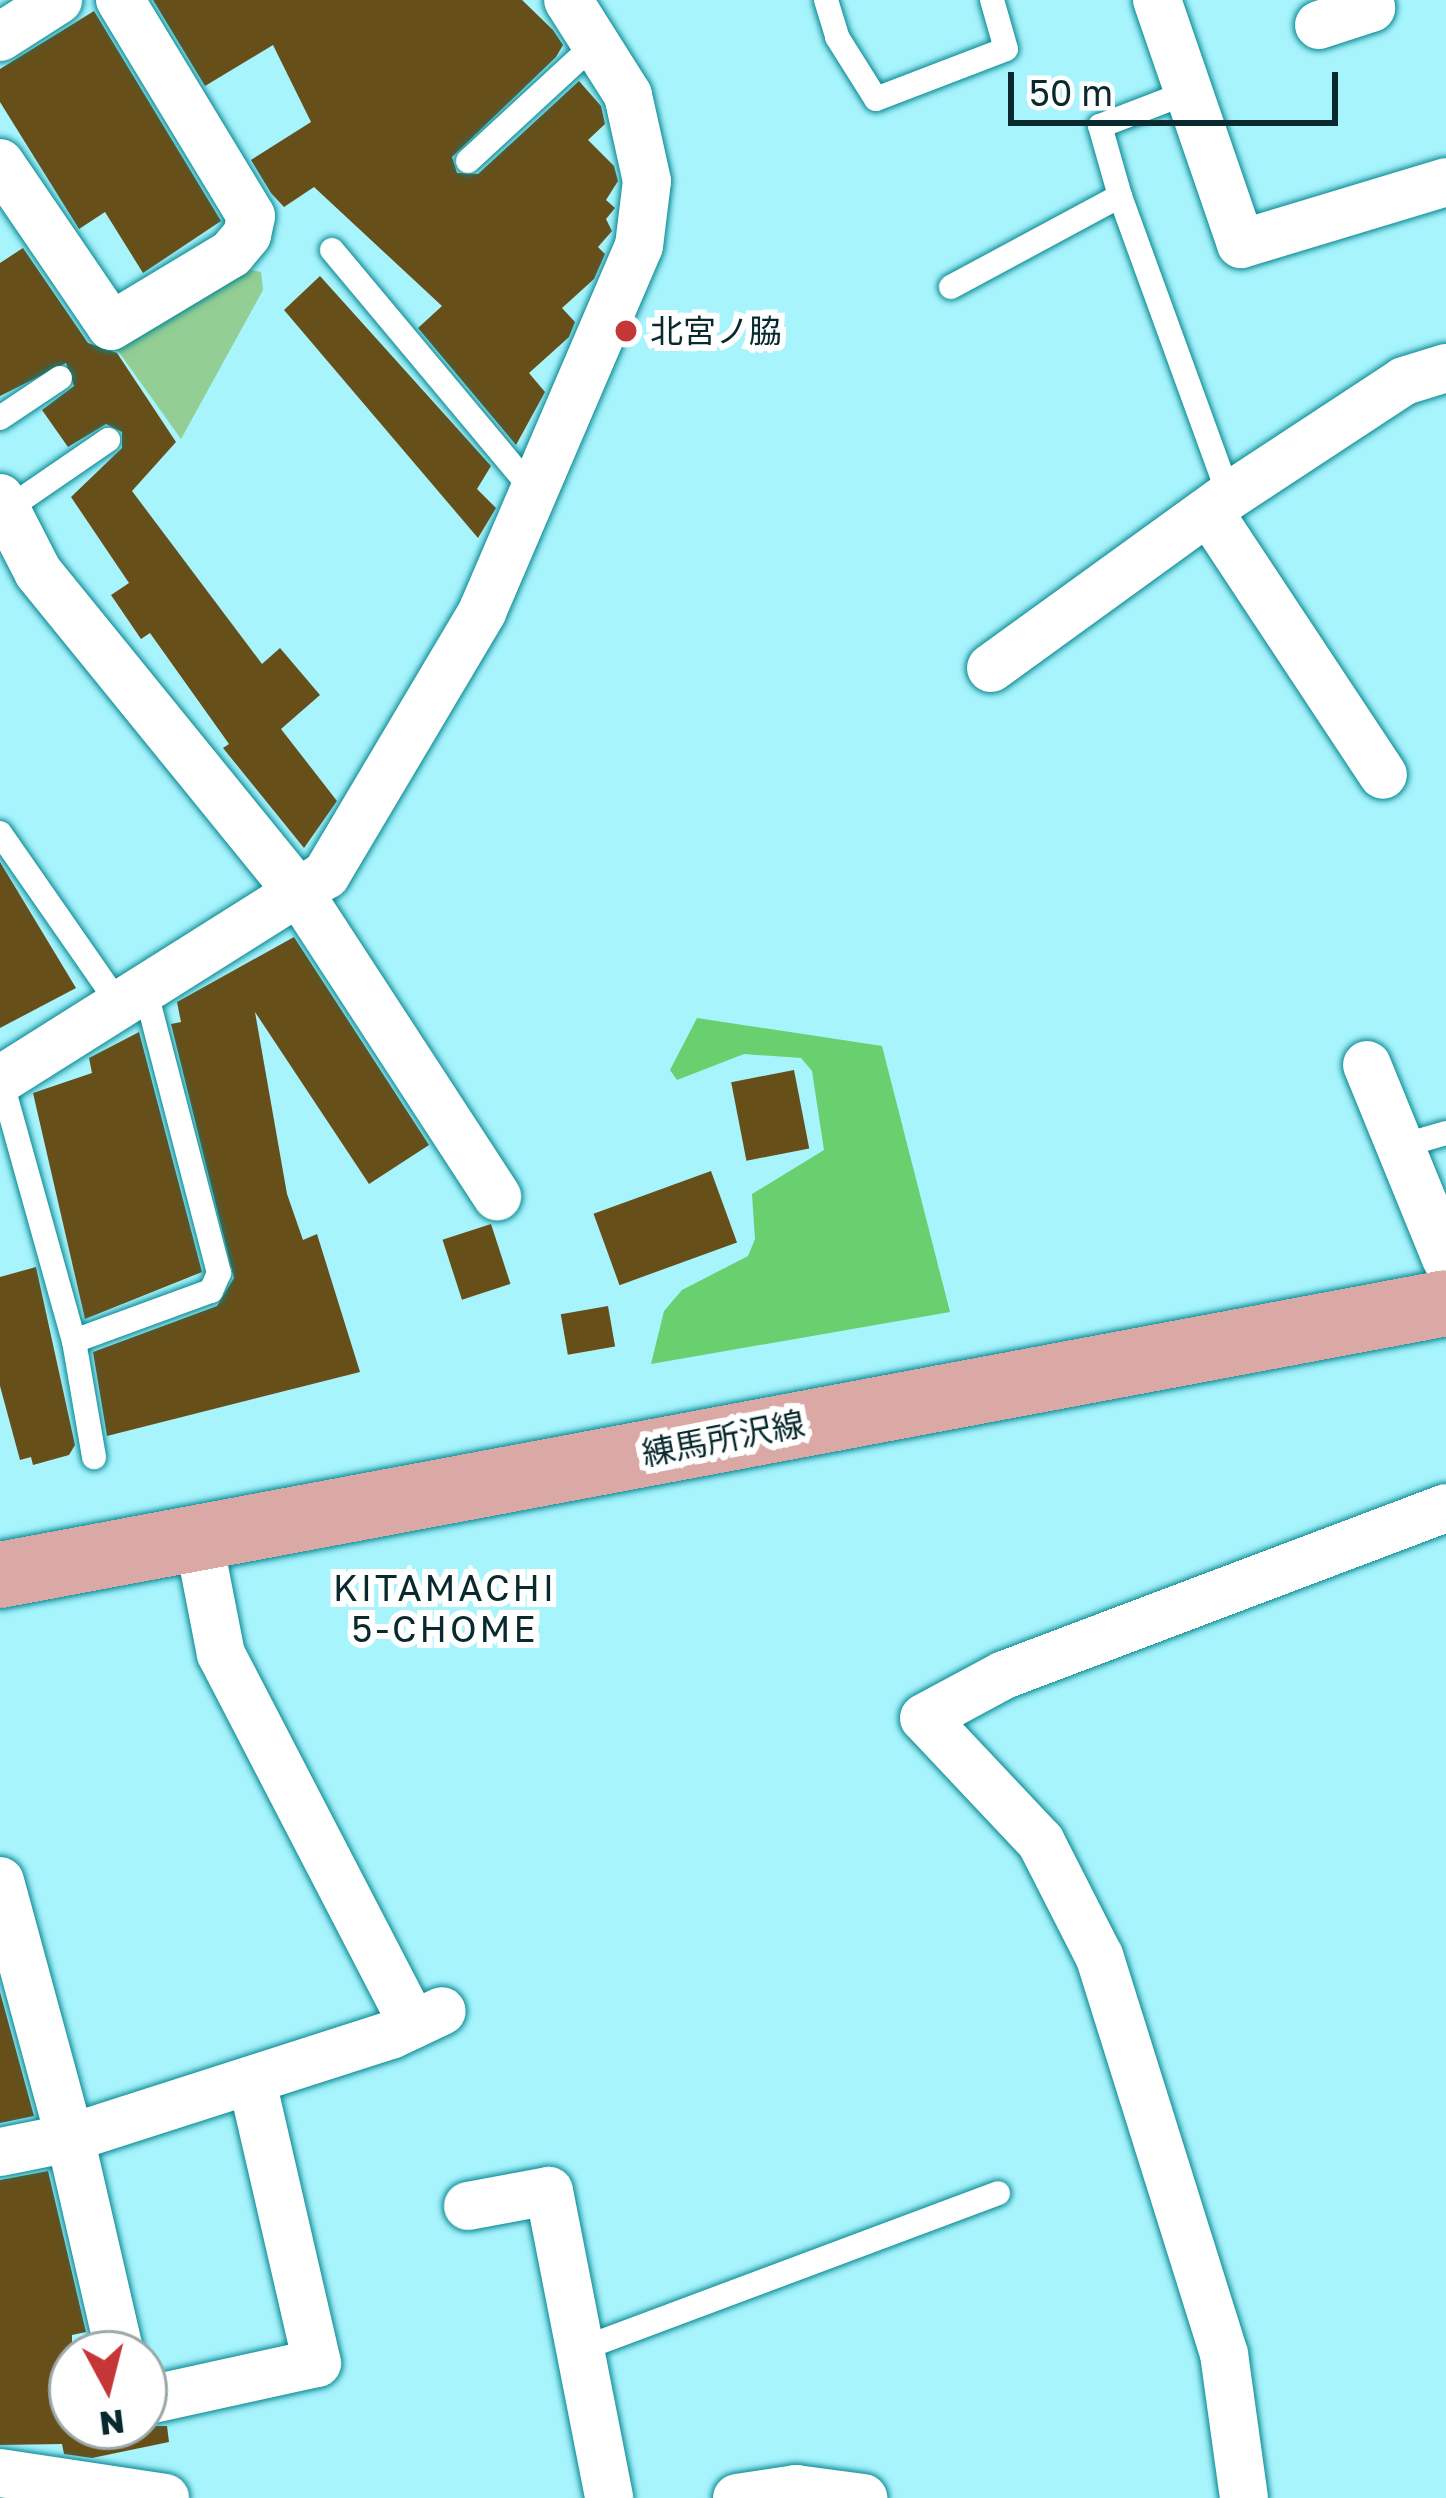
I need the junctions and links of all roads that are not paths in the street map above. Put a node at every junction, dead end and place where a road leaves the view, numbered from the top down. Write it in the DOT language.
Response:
graph roads {
  1 [pos="58,0"];
  2 [pos="120,0"];
  3 [pos="568,0"];
  4 [pos="826,0"];
  5 [pos="992,0"];
  6 [pos="1157,0"];
  7 [pos="1369,0"];
  8 [pos="1319,25"];
  9 [pos="0,37"];
  10 [pos="596,43"];
  11 [pos="1186,93"];
  12 [pos="468,160"];
  13 [pos="0,163"];
  14 [pos="1446,182"];
  15 [pos="1120,196"];
  16 [pos="332,250"];
  17 [pos="952,287"];
  18 [pos="1446,368"];
  19 [pos="60,378"];
  20 [pos="0,418"];
  21 [pos="109,440"];
  22 [pos="534,492"];
  23 [pos="3,504"];
  24 [pos="1219,504"];
  25 [pos="991,668"];
  26 [pos="1383,775"];
  27 [pos="0,833"];
  28 [pos="300,894"];
  29 [pos="134,1000"];
  30 [pos="1367,1066"];
  31 [pos="0,1080"];
  32 [pos="1446,1132"];
  33 [pos="1399,1147"];
  34 [pos="496,1196"];
  35 [pos="1446,1258"];
  36 [pos="1446,1303"];
  37 [pos="74,1341"];
  38 [pos="94,1456"];
  39 [pos="1446,1508"];
  40 [pos="198,1538"];
  41 [pos="0,1575"];
  42 [pos="0,1881"];
  43 [pos="252,2081"];
  44 [pos="70,2138"];
  45 [pos="0,2152"];
  46 [pos="998,2193"];
  47 [pos="467,2206"];
  48 [pos="114,2330"];
  49 [pos="584,2348"];
  50 [pos="168,2396"];
  51 [pos="0,2474"];
  52 [pos="165,2498"];
  53 [pos="608,2498"];
  54 [pos="736,2498"];
  55 [pos="863,2498"];
  56 [pos="1244,2498"];
  1 -- 9 [label="street"];
  2 -- 13 [label="street"];
  3 -- 10 [label="street"];
  4 -- 5 [label="lane"];
  6 -- 11 [label="street"];
  7 -- 8 [label="street"];
  10 -- 12 [label="lane"];
  10 -- 22 [label="street"];
  11 -- 14 [label="street"];
  11 -- 15 [label="lane"];
  15 -- 17 [label="lane"];
  15 -- 24 [label="lane"];
  16 -- 22 [label="lane"];
  18 -- 24 [label="street"];
  19 -- 20 [label="lane"];
  21 -- 23 [label="lane"];
  22 -- 28 [label="street"];
  23 -- 28 [label="street"];
  24 -- 25 [label="street"];
  24 -- 26 [label="street"];
  27 -- 29 [label="lane"];
  28 -- 29 [label="street"];
  28 -- 34 [label="street"];
  29 -- 31 [label="street"];
  29 -- 37 [label="lane"];
  30 -- 33 [label="street"];
  31 -- 37 [label="lane"];
  32 -- 33 [label="lane"];
  33 -- 35 [label="street"];
  36 -- 40 [label="main road, 練馬所沢線"];
  37 -- 38 [label="lane"];
  39 -- 56 [label="street"];
  40 -- 41 [label="main road, 練馬所沢線"];
  40 -- 43 [label="street"];
  42 -- 44 [label="street"];
  43 -- 44 [label="street"];
  43 -- 50 [label="street"];
  44 -- 45 [label="street"];
  44 -- 48 [label="street"];
  46 -- 49 [label="lane"];
  47 -- 49 [label="street"];
  49 -- 53 [label="street"];
  51 -- 52 [label="street"];
  54 -- 55 [label="street"];
}
